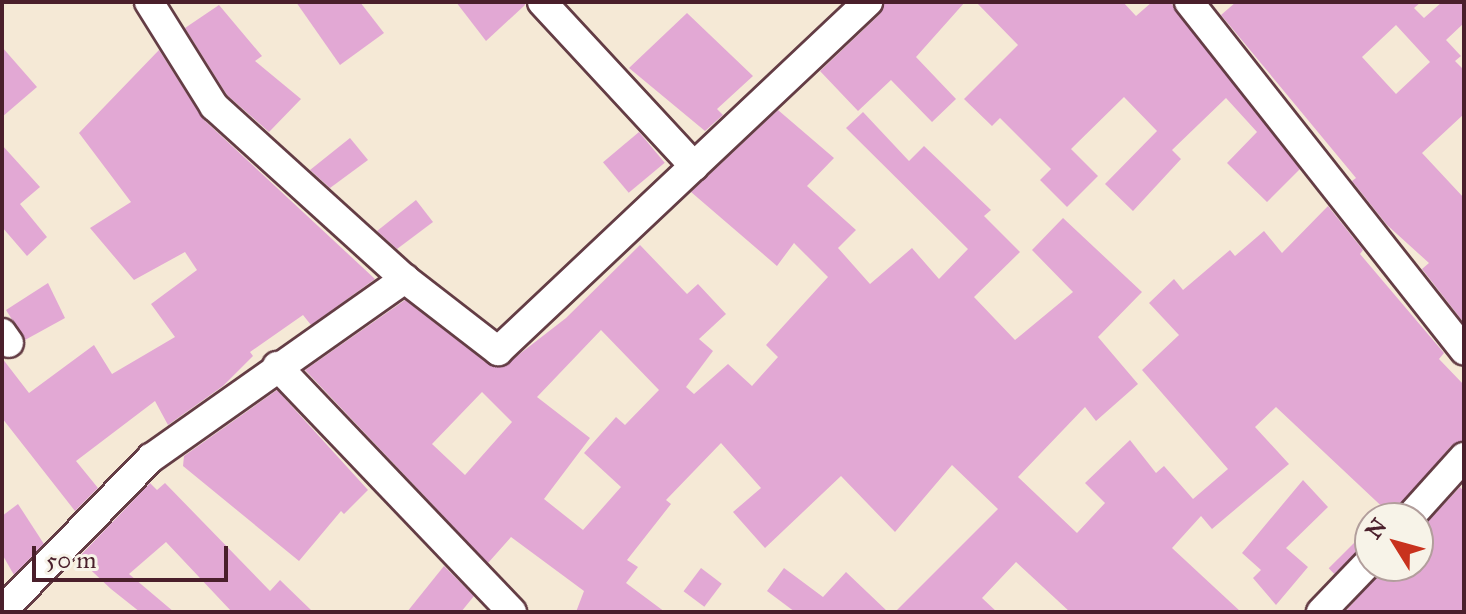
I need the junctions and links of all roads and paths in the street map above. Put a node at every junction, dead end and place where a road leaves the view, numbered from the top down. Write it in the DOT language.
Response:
graph roads {
  1 [pos="149,2"];
  2 [pos="542,2"];
  3 [pos="868,2"];
  4 [pos="1189,2"];
  5 [pos="694,166"];
  6 [pos="405,279"];
  7 [pos="1464,350"];
  8 [pos="277,366"];
  9 [pos="1464,457"];
  10 [pos="1423,502"];
  11 [pos="1354,578"];
  12 [pos="2,611"];
  13 [pos="512,612"];
  14 [pos="1321,612"];
  1 -- 6 [label="street"];
  2 -- 5 [label="street"];
  3 -- 5 [label="street"];
  4 -- 7 [label="street"];
  5 -- 6 [label="street"];
  6 -- 8 [label="street"];
  8 -- 12 [label="street"];
  8 -- 13 [label="street"];
  9 -- 10 [label="street"];
  11 -- 14 [label="street"];
}
